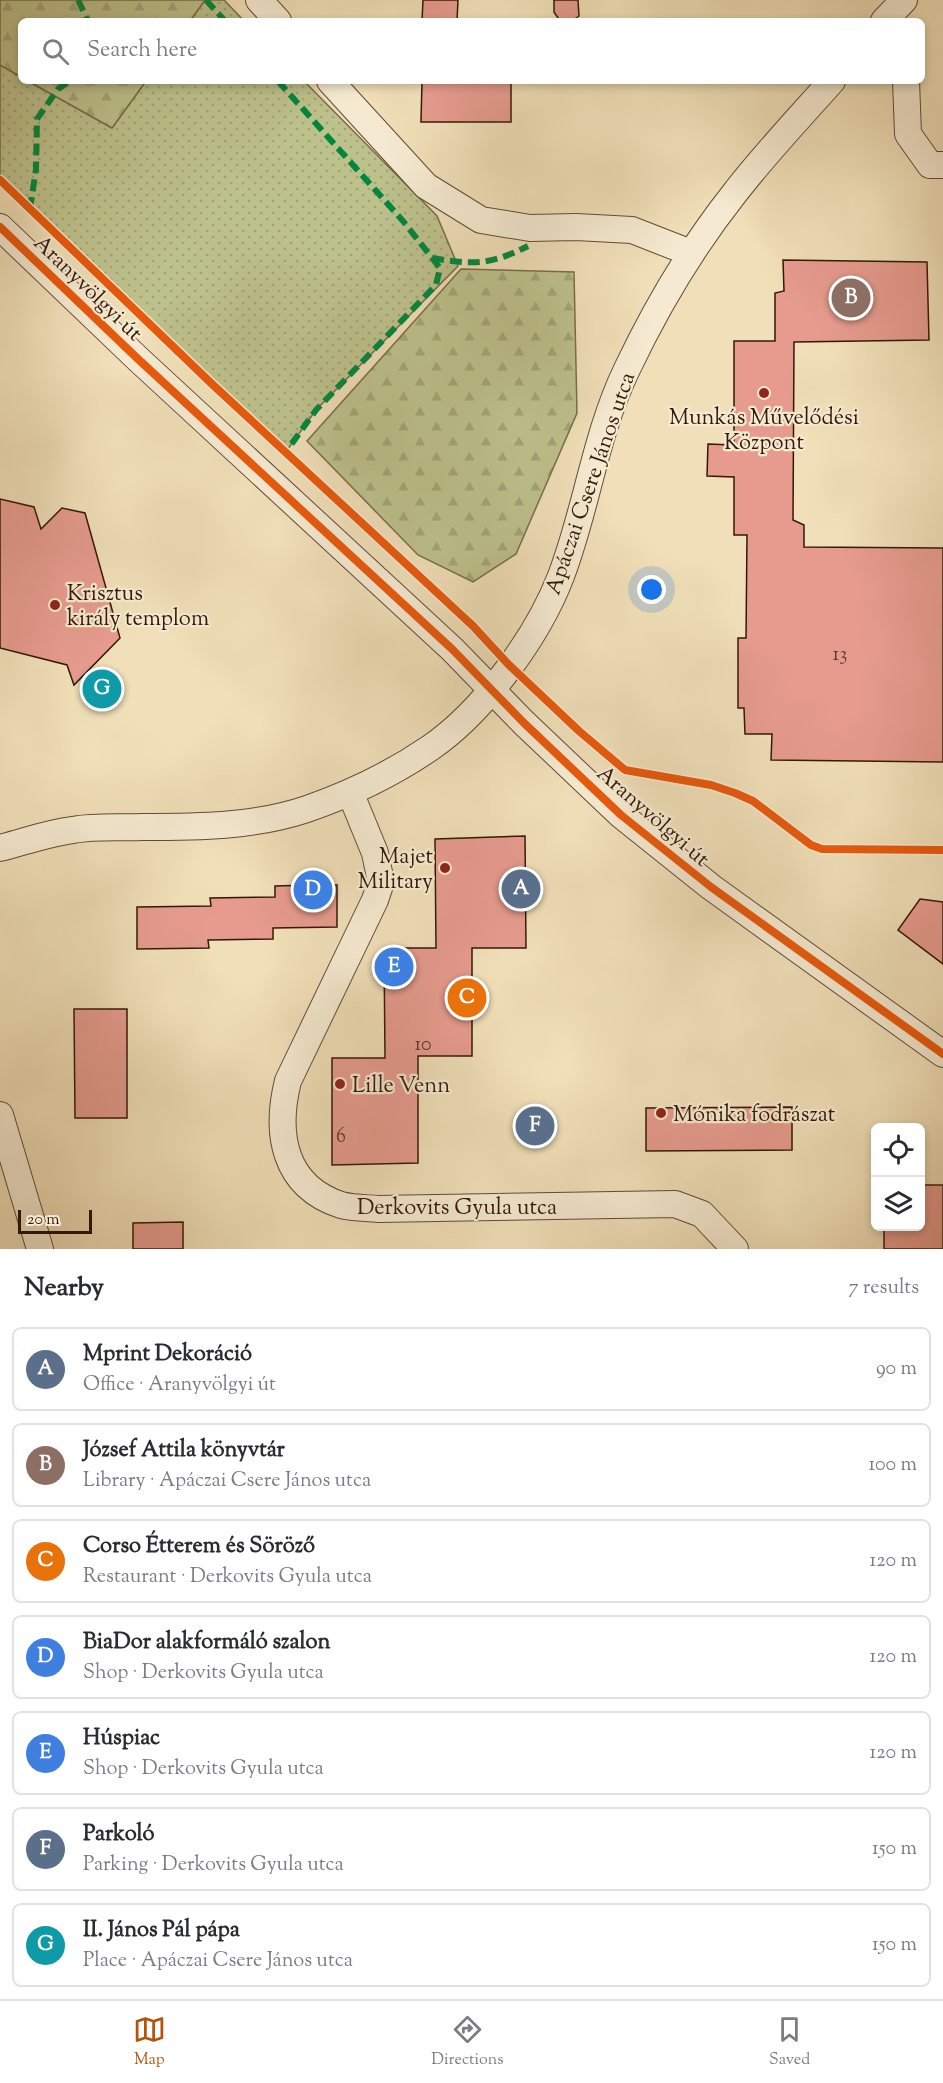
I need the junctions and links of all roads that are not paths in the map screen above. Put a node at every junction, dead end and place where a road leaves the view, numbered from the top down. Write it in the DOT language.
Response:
graph roads {
  1 [pos="259,0"];
  2 [pos="275,18"];
  3 [pos="333,84"];
  4 [pos="829,84"];
  5 [pos="906,84"];
  6 [pos="943,165"];
  7 [pos="0,227"];
  8 [pos="691,253"];
  9 [pos="492,689"];
  10 [pos="350,792"];
  11 [pos="0,848"];
  12 [pos="943,1054"];
  13 [pos="0,1115"];
  14 [pos="40,1249"];
  15 [pos="735,1249"];
  1 -- 2 [label="street"];
  3 -- 8 [label="street"];
  4 -- 8 [label="street, Apáczai Csere János utca"];
  5 -- 6 [label="street"];
  7 -- 9 [label="street, Aranyvölgyi út"];
  8 -- 9 [label="street, Apáczai Csere János utca"];
  9 -- 10 [label="street, Apáczai Csere János utca"];
  9 -- 12 [label="street, Aranyvölgyi út"];
  10 -- 11 [label="street, Apáczai Csere János utca"];
  10 -- 15 [label="street, Derkovits Gyula utca"];
  13 -- 14 [label="street"];
}
